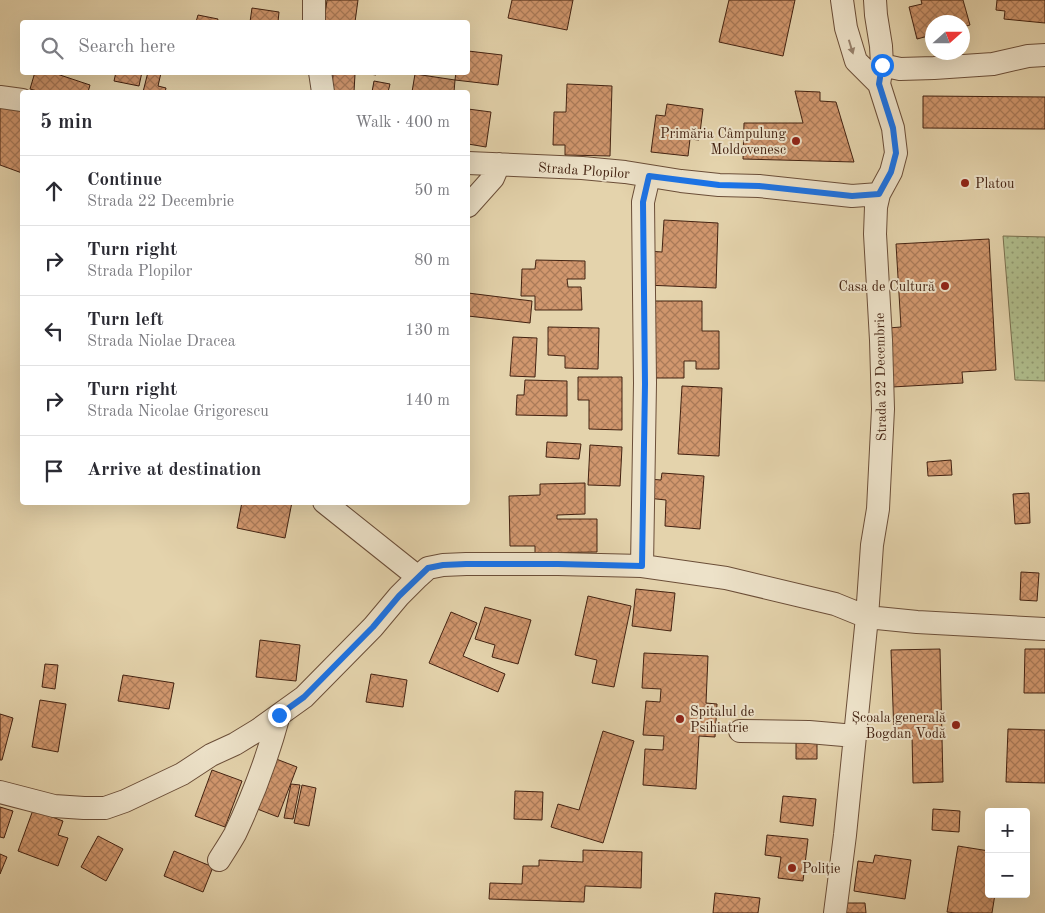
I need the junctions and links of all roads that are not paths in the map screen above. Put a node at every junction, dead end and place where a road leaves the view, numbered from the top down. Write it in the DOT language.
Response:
graph roads {
  1 [pos="314,0"];
  2 [pos="842,0"];
  3 [pos="875,0"];
  4 [pos="314,20"];
  5 [pos="1045,55"];
  6 [pos="881,74"];
  7 [pos="320,75"];
  8 [pos="323,90"];
  9 [pos="0,97"];
  10 [pos="20,100"];
  11 [pos="470,163"];
  12 [pos="499,164"];
  13 [pos="649,176"];
  14 [pos="879,194"];
  15 [pos="470,204"];
  16 [pos="328,505"];
  17 [pos="642,566"];
  18 [pos="418,577"];
  19 [pos="867,617"];
  20 [pos="1045,629"];
  21 [pos="279,715"];
  22 [pos="740,730"];
  23 [pos="855,736"];
  24 [pos="0,792"];
  25 [pos="219,860"];
  26 [pos="835,913"];
  1 -- 4 [label="street"];
  2 -- 6 [label="street, one-way"];
  3 -- 6 [label="street"];
  5 -- 6 [label="street"];
  6 -- 14 [label="street, Strada 22 Decembrie"];
  7 -- 8 [label="street"];
  9 -- 10 [label="street"];
  11 -- 12 [label="street, Strada Plopilor"];
  12 -- 13 [label="street, Strada Plopilor"];
  12 -- 15 [label="street"];
  13 -- 14 [label="street, Strada Plopilor"];
  13 -- 17 [label="street"];
  14 -- 19 [label="street, Strada 22 Decembrie"];
  16 -- 18 [label="street"];
  17 -- 18 [label="street"];
  17 -- 19 [label="street"];
  18 -- 21 [label="street"];
  19 -- 20 [label="street"];
  19 -- 23 [label="street, Strada 22 Decembrie"];
  21 -- 24 [label="street"];
  21 -- 25 [label="street"];
  22 -- 23 [label="street"];
  23 -- 26 [label="street, Strada 22 Decembrie"];
}
